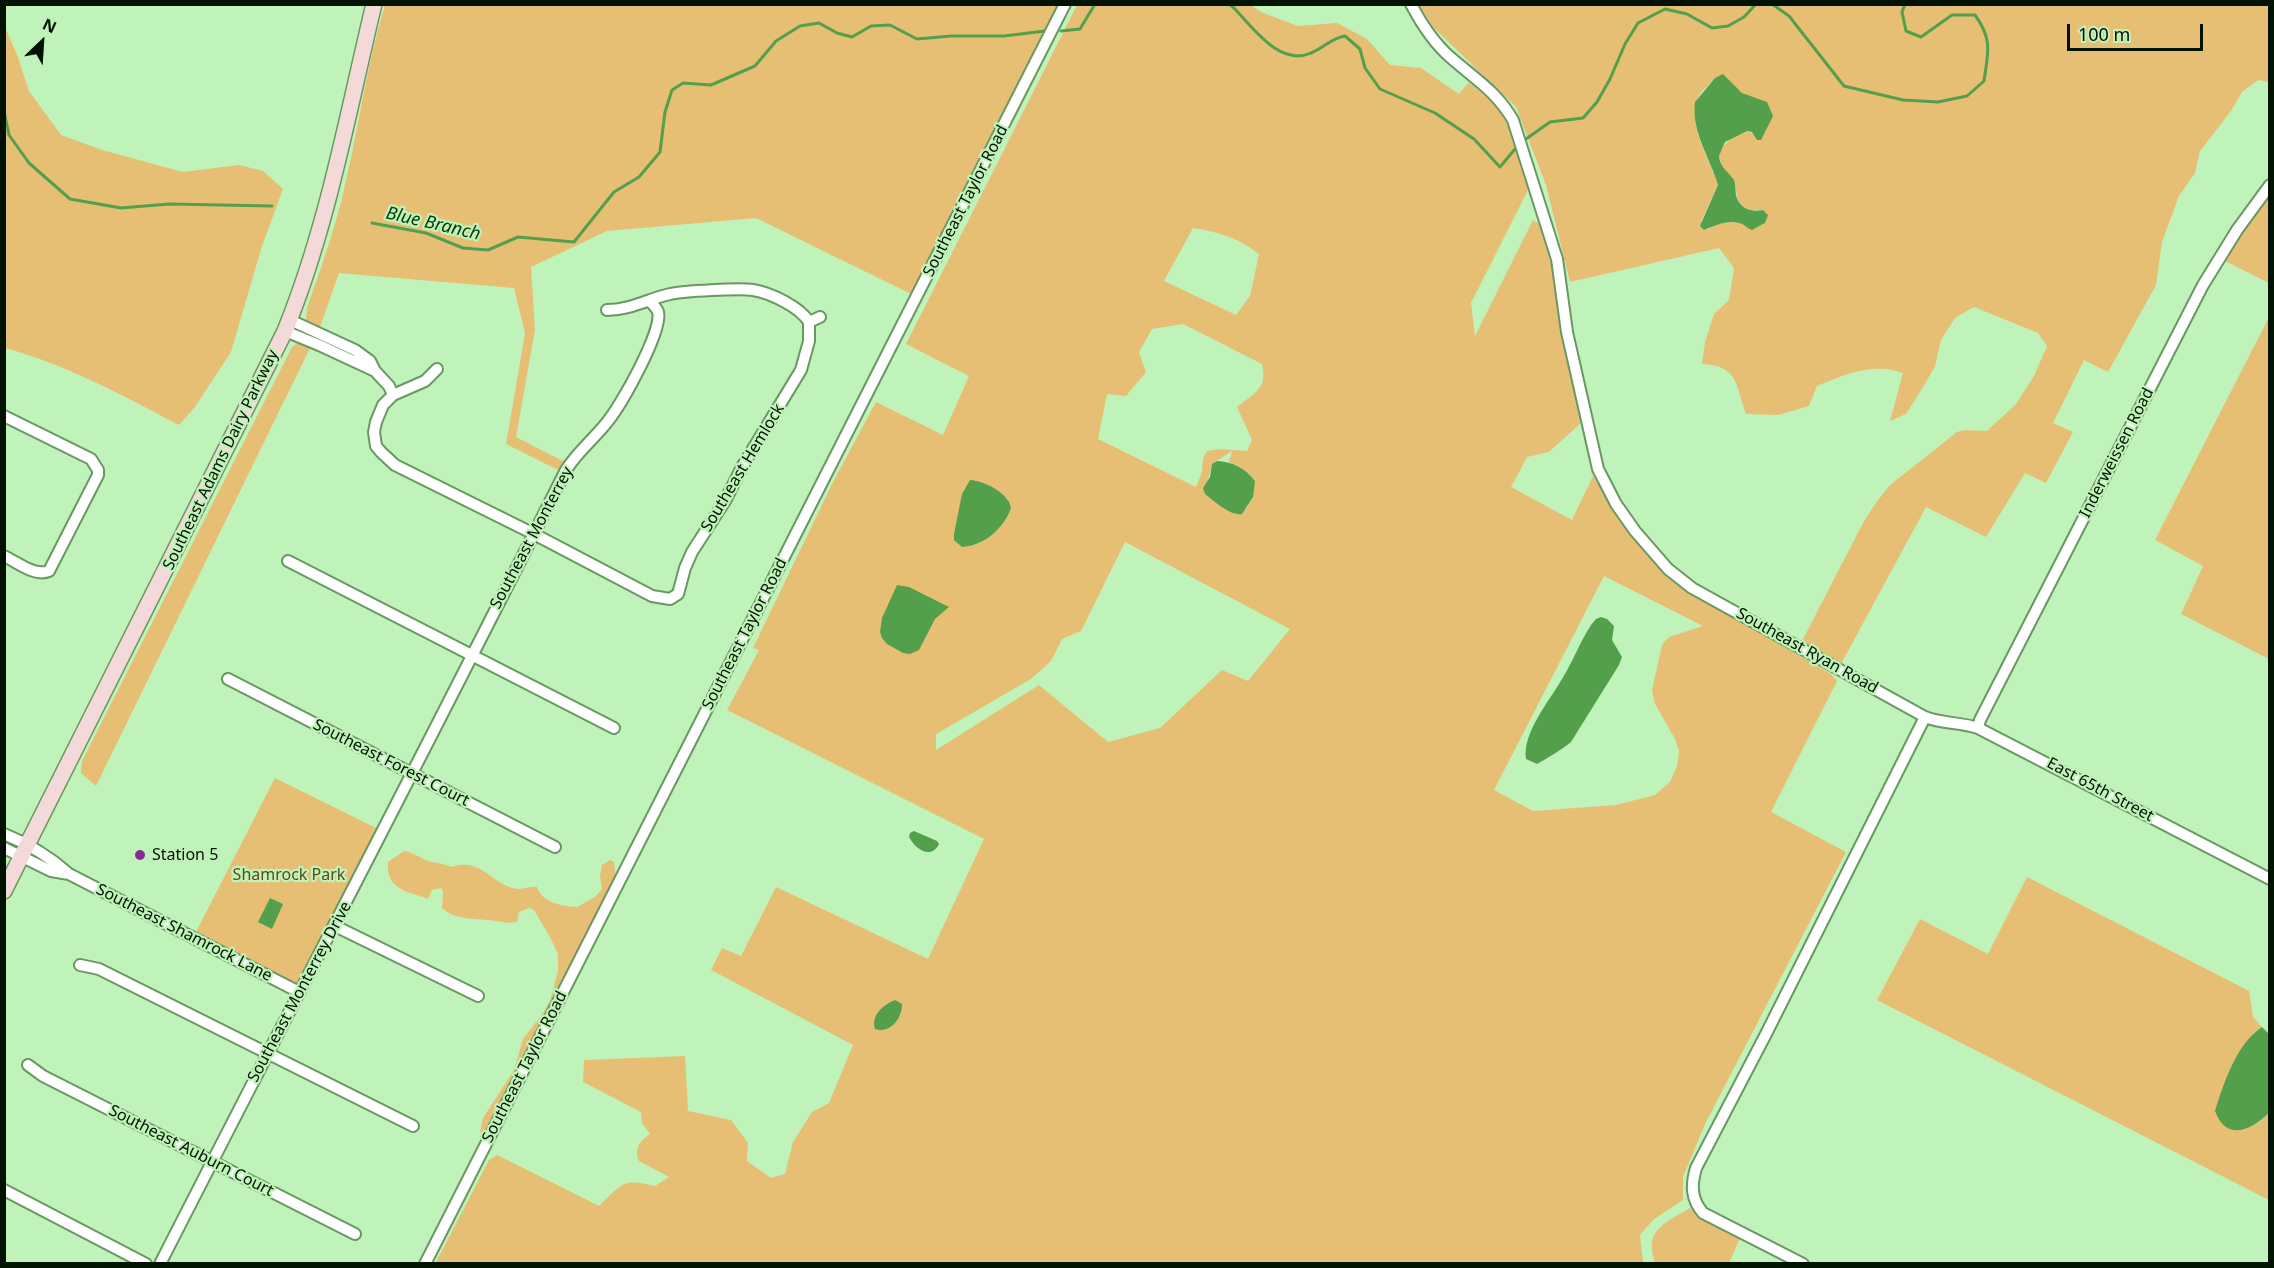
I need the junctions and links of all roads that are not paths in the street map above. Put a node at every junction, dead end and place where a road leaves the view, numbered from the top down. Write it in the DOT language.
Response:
graph roads {
  1 [pos="374,4"];
  2 [pos="1065,4"];
  3 [pos="1411,4"];
  4 [pos="2270,185"];
  5 [pos="650,301"];
  6 [pos="607,310"];
  7 [pos="820,317"];
  8 [pos="809,322"];
  9 [pos="287,326"];
  10 [pos="436,369"];
  11 [pos="393,395"];
  12 [pos="4,416"];
  13 [pos="534,534"];
  14 [pos="4,556"];
  15 [pos="288,561"];
  16 [pos="670,599"];
  17 [pos="674,610"];
  18 [pos="471,655"];
  19 [pos="228,679"];
  20 [pos="1925,717"];
  21 [pos="614,728"];
  22 [pos="1978,728"];
  23 [pos="411,773"];
  24 [pos="4,834"];
  25 [pos="555,847"];
  26 [pos="4,848"];
  27 [pos="25,851"];
  28 [pos="2270,879"];
  29 [pos="4,891"];
  30 [pos="335,926"];
  31 [pos="80,965"];
  32 [pos="299,992"];
  33 [pos="478,996"];
  34 [pos="267,1053"];
  35 [pos="28,1065"];
  36 [pos="412,1126"];
  37 [pos="212,1161"];
  38 [pos="4,1190"];
  39 [pos="355,1234"];
  40 [pos="146,1263"];
  41 [pos="160,1263"];
  42 [pos="425,1263"];
  43 [pos="1803,1263"];
  1 -- 9 [label="main road, Southeast Adams Dairy Parkway"];
  2 -- 42 [label="street, Southeast Taylor Road"];
  3 -- 20 [label="street, Southeast Ryan Road"];
  4 -- 22 [label="street, Inderweissen Road"];
  5 -- 6 [label="street"];
  5 -- 8 [label="street"];
  5 -- 13 [label="street, Southeast Monterrey"];
  7 -- 8 [label="street"];
  8 -- 16 [label="street, Southeast Hemlock"];
  9 -- 11 [label="street"];
  9 -- 27 [label="main road, Southeast Adams Dairy Parkway"];
  10 -- 11 [label="street"];
  11 -- 13 [label="street"];
  12 -- 14 [label="street"];
  13 -- 16 [label="street"];
  13 -- 18 [label="street, Southeast Monterrey"];
  15 -- 18 [label="street"];
  16 -- 17 [label="street"];
  18 -- 21 [label="street"];
  18 -- 23 [label="street, Southeast Monterrey Drive"];
  19 -- 23 [label="street, Southeast Forest Court"];
  20 -- 22 [label="street, East 65th Street"];
  20 -- 43 [label="street"];
  22 -- 28 [label="street, East 65th Street"];
  23 -- 25 [label="street, Southeast Forest Court"];
  23 -- 30 [label="street, Southeast Monterrey Drive"];
  24 -- 27 [label="street, Southeast Shamrock Lane"];
  26 -- 27 [label="street, Southeast Shamrock Lane"];
  27 -- 29 [label="main road, Southeast Adams Dairy Parkway"];
  27 -- 32 [label="street, Southeast Shamrock Lane"];
  30 -- 32 [label="street, Southeast Monterrey Drive"];
  30 -- 33 [label="street"];
  31 -- 34 [label="street"];
  32 -- 34 [label="street, Southeast Monterrey Drive"];
  34 -- 36 [label="street"];
  34 -- 37 [label="street, Southeast Monterrey Drive"];
  35 -- 37 [label="street, Southeast Auburn Court"];
  37 -- 39 [label="street, Southeast Auburn Court"];
  37 -- 41 [label="street, Southeast Monterrey Drive"];
  38 -- 40 [label="street"];
}
